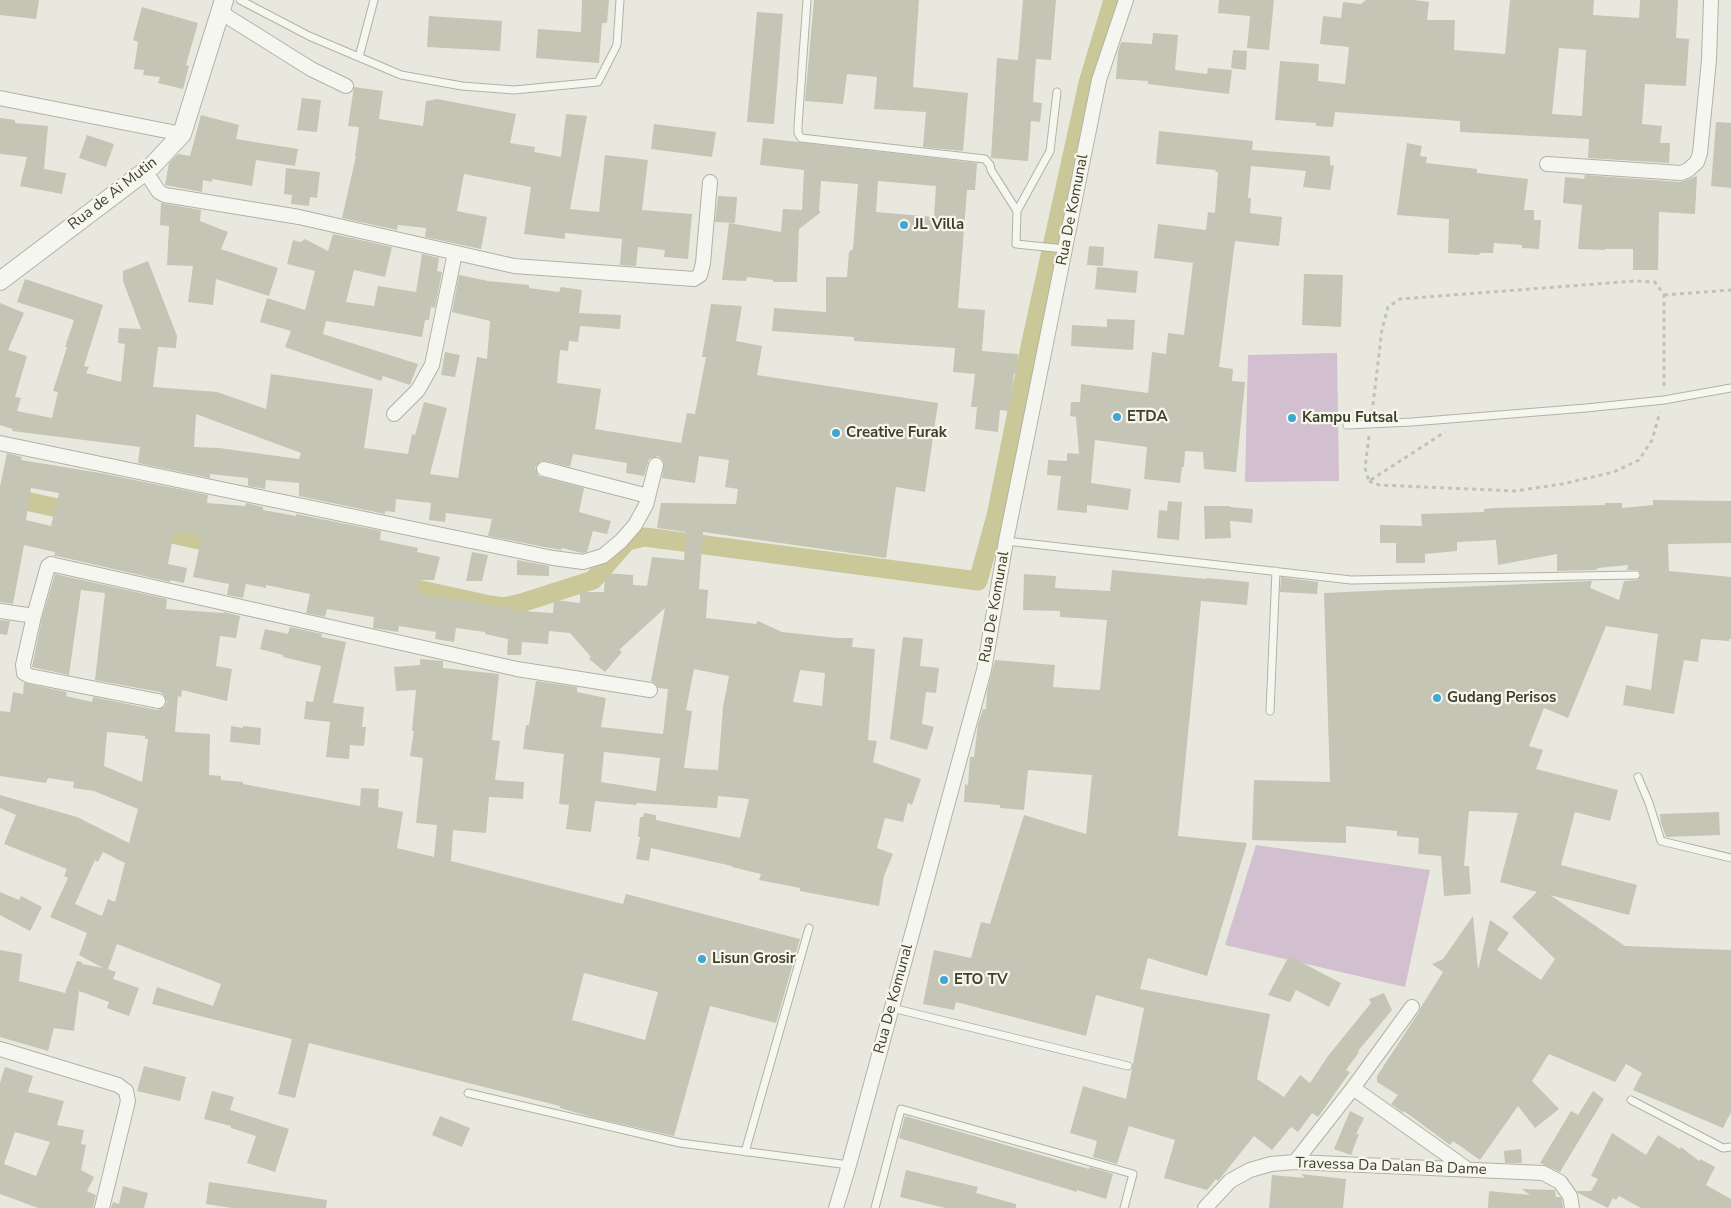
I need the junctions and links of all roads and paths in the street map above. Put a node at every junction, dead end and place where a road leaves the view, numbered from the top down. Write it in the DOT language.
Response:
graph roads {
  1 [pos="240,0"];
  2 [pos="374,0"];
  3 [pos="620,0"];
  4 [pos="808,0"];
  5 [pos="1126,0"];
  6 [pos="1711,0"];
  7 [pos="222,6"];
  8 [pos="359,57"];
  9 [pos="346,86"];
  10 [pos="1057,92"];
  11 [pos="0,98"];
  12 [pos="182,134"];
  13 [pos="1547,164"];
  14 [pos="145,171"];
  15 [pos="710,182"];
  16 [pos="1017,211"];
  17 [pos="1064,249"];
  18 [pos="455,253"];
  19 [pos="0,281"];
  20 [pos="1731,290"];
  21 [pos="1664,295"];
  22 [pos="1731,388"];
  23 [pos="1664,400"];
  24 [pos="394,414"];
  25 [pos="1467,418"];
  26 [pos="1370,423"];
  27 [pos="1347,425"];
  28 [pos="0,443"];
  29 [pos="656,465"];
  30 [pos="544,469"];
  31 [pos="1369,481"];
  32 [pos="648,496"];
  33 [pos="1006,541"];
  34 [pos="1276,571"];
  35 [pos="1636,575"];
  36 [pos="0,611"];
  37 [pos="34,616"];
  38 [pos="650,690"];
  39 [pos="158,701"];
  40 [pos="1270,711"];
  41 [pos="1638,777"];
  42 [pos="1731,858"];
  43 [pos="809,928"];
  44 [pos="1412,1007"];
  45 [pos="892,1008"];
  46 [pos="0,1048"];
  47 [pos="1128,1066"];
  48 [pos="1353,1088"];
  49 [pos="468,1093"];
  50 [pos="1630,1100"];
  51 [pos="1731,1147"];
  52 [pos="745,1152"];
  53 [pos="1295,1162"];
  54 [pos="849,1165"];
  55 [pos="1467,1169"];
  56 [pos="102,1208"];
  57 [pos="836,1208"];
  58 [pos="875,1208"];
  59 [pos="1124,1208"];
  60 [pos="1205,1208"];
  61 [pos="1572,1208"];
  1 -- 8 [label="lane"];
  2 -- 8 [label="lane"];
  3 -- 8 [label="lane"];
  4 -- 16 [label="lane"];
  5 -- 17 [label="street, Rua De Komunal"];
  6 -- 13 [label="street"];
  7 -- 9 [label="street"];
  7 -- 12 [label="street, Rua de Ai Mutin"];
  10 -- 16 [label="lane"];
  11 -- 12 [label="street"];
  12 -- 14 [label="street, Rua de Ai Mutin"];
  14 -- 18 [label="street"];
  14 -- 19 [label="street, Rua de Ai Mutin"];
  15 -- 18 [label="street"];
  16 -- 17 [label="lane"];
  17 -- 33 [label="street, Rua De Komunal"];
  18 -- 24 [label="street"];
  20 -- 21 [label="path"];
  21 -- 23 [label="path"];
  21 -- 26 [label="path"];
  22 -- 23 [label="lane"];
  23 -- 25 [label="lane"];
  23 -- 31 [label="path"];
  25 -- 26 [label="lane"];
  25 -- 31 [label="path"];
  26 -- 27 [label="lane"];
  26 -- 31 [label="path"];
  28 -- 32 [label="street"];
  29 -- 32 [label="street"];
  30 -- 32 [label="street"];
  33 -- 34 [label="lane"];
  33 -- 45 [label="street, Rua De Komunal"];
  34 -- 35 [label="lane"];
  34 -- 40 [label="lane"];
  36 -- 37 [label="street"];
  37 -- 38 [label="street"];
  37 -- 39 [label="street"];
  41 -- 42 [label="lane"];
  43 -- 52 [label="lane"];
  44 -- 48 [label="street"];
  45 -- 47 [label="lane"];
  45 -- 54 [label="street, Rua De Komunal"];
  46 -- 56 [label="street"];
  48 -- 53 [label="street"];
  48 -- 55 [label="street"];
  49 -- 52 [label="lane"];
  50 -- 51 [label="lane"];
  52 -- 54 [label="lane"];
  53 -- 55 [label="street, Travessa Da Dalan Ba Dame"];
  53 -- 60 [label="street, Travessa Da Dalan Ba Dame"];
  54 -- 57 [label="street, Rua De Komunal"];
  55 -- 61 [label="street, Travessa Da Dalan Ba Dame"];
  58 -- 59 [label="lane"];
}
